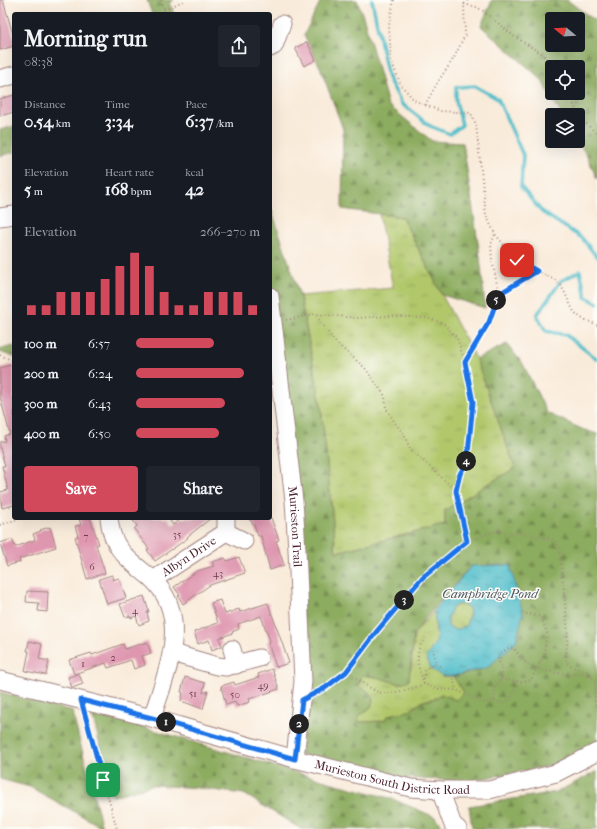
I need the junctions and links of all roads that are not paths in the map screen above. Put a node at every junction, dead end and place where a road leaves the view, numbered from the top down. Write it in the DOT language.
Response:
graph roads {
  1 [pos="282,24"];
  2 [pos="272,47"];
  3 [pos="12,76"];
  4 [pos="0,79"];
  5 [pos="12,215"];
  6 [pos="0,217"];
  7 [pos="272,309"];
  8 [pos="109,520"];
  9 [pos="226,525"];
  10 [pos="244,541"];
  11 [pos="153,580"];
  12 [pos="232,649"];
  13 [pos="172,653"];
  14 [pos="259,658"];
  15 [pos="236,665"];
  16 [pos="0,680"];
  17 [pos="152,718"];
  18 [pos="597,752"];
  19 [pos="295,759"];
  20 [pos="440,790"];
  21 [pos="458,829"];
  1 -- 2 [label="street"];
  3 -- 4 [label="street"];
  5 -- 6 [label="street"];
  7 -- 19 [label="street, Murieston Trail"];
  8 -- 11 [label="street, Albyn Drive"];
  9 -- 10 [label="street, Albyn Drive"];
  9 -- 11 [label="street, Albyn Drive"];
  11 -- 13 [label="street, Albyn Drive"];
  12 -- 15 [label="street"];
  13 -- 15 [label="street"];
  13 -- 17 [label="street, Albyn Drive"];
  14 -- 15 [label="street"];
  16 -- 17 [label="street, Murieston South District Road"];
  17 -- 19 [label="street, Murieston South District Road"];
  18 -- 20 [label="street, Murieston South District Road"];
  19 -- 20 [label="street, Murieston South District Road"];
  20 -- 21 [label="street"];
}
